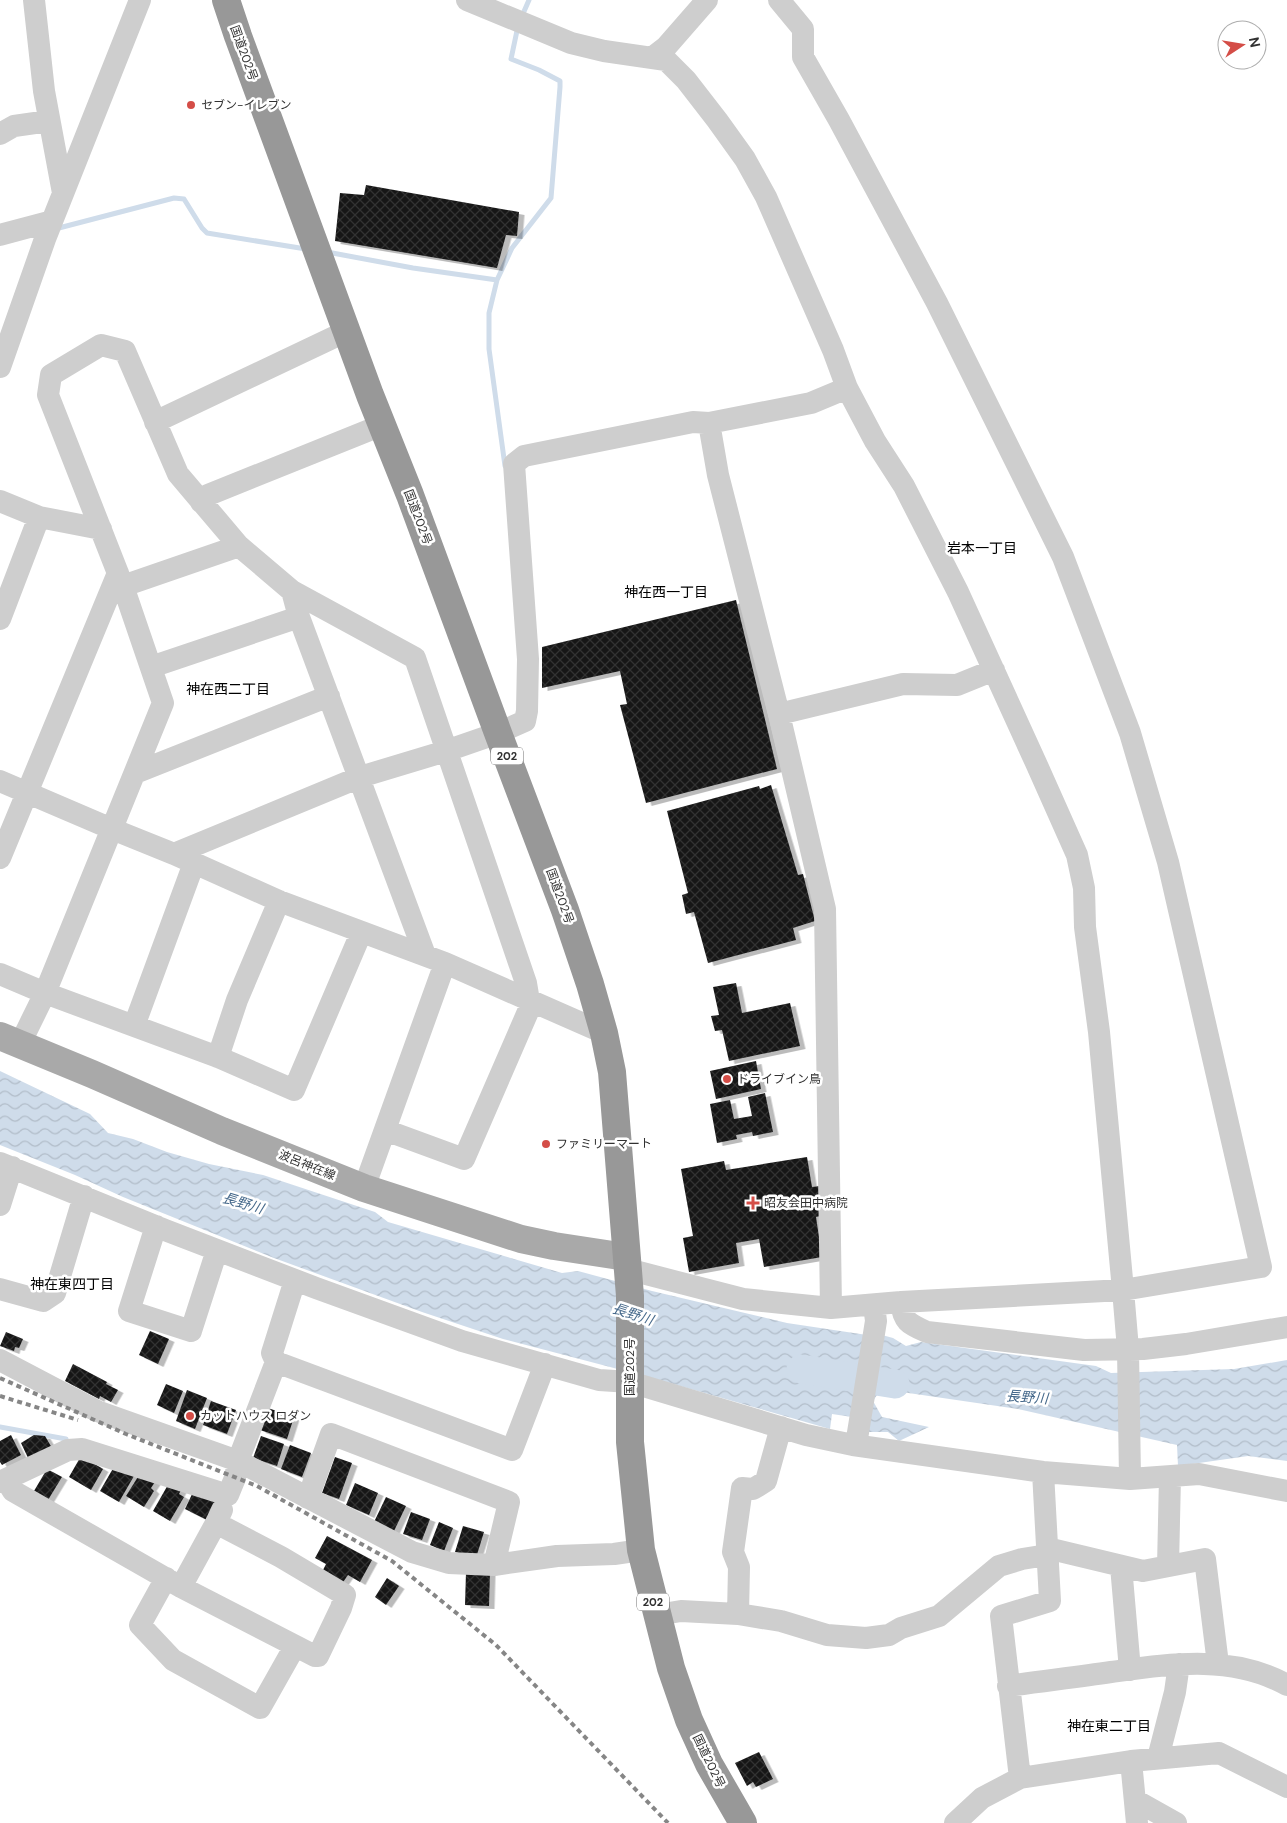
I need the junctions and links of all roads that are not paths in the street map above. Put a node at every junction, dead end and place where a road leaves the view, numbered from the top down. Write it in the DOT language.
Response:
graph roads {
  1 [pos="34,0"];
  2 [pos="140,0"];
  3 [pos="226,0"];
  4 [pos="467,0"];
  5 [pos="707,0"];
  6 [pos="779,0"];
  7 [pos="653,57"];
  8 [pos="49,121"];
  9 [pos="0,134"];
  10 [pos="63,193"];
  11 [pos="49,230"];
  12 [pos="0,235"];
  13 [pos="347,331"];
  14 [pos="0,367"];
  15 [pos="847,388"];
  16 [pos="155,422"];
  17 [pos="708,423"];
  18 [pos="382,425"];
  19 [pos="0,501"];
  20 [pos="201,502"];
  21 [pos="39,517"];
  22 [pos="101,529"];
  23 [pos="239,546"];
  24 [pos="121,579"];
  25 [pos="292,591"];
  26 [pos="299,616"];
  27 [pos="0,619"];
  28 [pos="151,667"];
  29 [pos="994,670"];
  30 [pos="329,696"];
  31 [pos="779,714"];
  32 [pos="498,733"];
  33 [pos="446,751"];
  34 [pos="135,772"];
  35 [pos="360,777"];
  36 [pos="0,781"];
  37 [pos="28,793"];
  38 [pos="112,829"];
  39 [pos="174,854"];
  40 [pos="0,858"];
  41 [pos="194,863"];
  42 [pos="279,901"];
  43 [pos="361,933"];
  44 [pos="435,959"];
  45 [pos="0,974"];
  46 [pos="45,993"];
  47 [pos="528,999"];
  48 [pos="134,1026"];
  49 [pos="604,1033"];
  50 [pos="10,1040"];
  51 [pos="218,1056"];
  52 [pos="385,1130"];
  53 [pos="6,1165"];
  54 [pos="364,1188"];
  55 [pos="84,1196"];
  56 [pos="0,1205"];
  57 [pos="156,1226"];
  58 [pos="217,1250"];
  59 [pos="627,1263"];
  60 [pos="295,1280"];
  61 [pos="0,1290"];
  62 [pos="1123,1290"];
  63 [pos="901,1302"];
  64 [pos="874,1305"];
  65 [pos="831,1308"];
  66 [pos="1287,1327"];
  67 [pos="1128,1349"];
  68 [pos="0,1360"];
  69 [pos="276,1362"];
  70 [pos="545,1364"];
  71 [pos="630,1373"];
  72 [pos="781,1427"];
  73 [pos="856,1445"];
  74 [pos="238,1461"];
  75 [pos="1042,1472"];
  76 [pos="1130,1475"];
  77 [pos="1170,1477"];
  78 [pos="3,1481"];
  79 [pos="1287,1491"];
  80 [pos="228,1495"];
  81 [pos="308,1498"];
  82 [pos="216,1524"];
  83 [pos="641,1550"];
  84 [pos="1047,1552"];
  85 [pos="494,1565"];
  86 [pos="1121,1566"];
  87 [pos="1168,1566"];
  88 [pos="174,1583"];
  89 [pos="738,1614"];
  90 [pos="657,1616"];
  91 [pos="295,1646"];
  92 [pos="1179,1664"];
  93 [pos="1218,1664"];
  94 [pos="1130,1670"];
  95 [pos="1287,1685"];
  96 [pos="1008,1686"];
  97 [pos="1158,1758"];
  98 [pos="1131,1761"];
  99 [pos="1020,1778"];
  100 [pos="1287,1788"];
  101 [pos="1135,1800"];
  102 [pos="743,1823"];
  103 [pos="956,1823"];
  104 [pos="1137,1823"];
  105 [pos="1176,1823"];
  1 -- 8 [label="street"];
  2 -- 10 [label="street"];
  3 -- 13 [label="highway, 国道202号 / 202"];
  4 -- 7 [label="street"];
  5 -- 7 [label="street"];
  6 -- 62 [label="street"];
  7 -- 15 [label="street"];
  8 -- 9 [label="street"];
  8 -- 10 [label="street"];
  10 -- 11 [label="street"];
  11 -- 12 [label="street"];
  11 -- 14 [label="street"];
  13 -- 16 [label="street"];
  13 -- 18 [label="highway, 国道202号 / 202"];
  15 -- 17 [label="street"];
  15 -- 29 [label="street"];
  16 -- 20 [label="street"];
  16 -- 22 [label="street"];
  17 -- 31 [label="street"];
  17 -- 32 [label="street"];
  18 -- 20 [label="street"];
  18 -- 32 [label="highway, 国道202号 / 202"];
  19 -- 21 [label="street"];
  20 -- 23 [label="street"];
  21 -- 22 [label="street"];
  21 -- 27 [label="street"];
  22 -- 24 [label="street"];
  23 -- 24 [label="street"];
  23 -- 25 [label="street"];
  24 -- 28 [label="street"];
  24 -- 37 [label="street"];
  25 -- 26 [label="street"];
  25 -- 33 [label="street"];
  26 -- 28 [label="street"];
  26 -- 30 [label="street"];
  28 -- 34 [label="street"];
  29 -- 31 [label="street"];
  29 -- 62 [label="street"];
  30 -- 34 [label="street"];
  30 -- 35 [label="street"];
  31 -- 65 [label="street"];
  32 -- 33 [label="street"];
  32 -- 49 [label="highway, 国道202号 / 202"];
  33 -- 35 [label="street"];
  33 -- 47 [label="street"];
  34 -- 38 [label="street"];
  35 -- 39 [label="street"];
  35 -- 44 [label="street"];
  36 -- 37 [label="street"];
  37 -- 38 [label="street"];
  37 -- 40 [label="street"];
  38 -- 39 [label="street"];
  38 -- 46 [label="street"];
  39 -- 41 [label="street"];
  41 -- 42 [label="street"];
  41 -- 48 [label="street"];
  42 -- 43 [label="street"];
  42 -- 51 [label="street"];
  43 -- 44 [label="street"];
  43 -- 51 [label="street"];
  44 -- 47 [label="street"];
  44 -- 52 [label="street"];
  45 -- 46 [label="street"];
  46 -- 48 [label="street"];
  46 -- 50 [label="street"];
  47 -- 49 [label="street"];
  47 -- 52 [label="street"];
  48 -- 51 [label="street"];
  49 -- 59 [label="highway, 国道202号 / 202"];
  50 -- 54 [label="main road, 波呂神在線"];
  52 -- 54 [label="street"];
  53 -- 55 [label="street"];
  53 -- 56 [label="street"];
  54 -- 59 [label="main road, 波呂神在線"];
  55 -- 57 [label="street"];
  55 -- 61 [label="street"];
  57 -- 58 [label="street"];
  57 -- 58 [label="street"];
  58 -- 60 [label="street"];
  59 -- 65 [label="street"];
  59 -- 71 [label="highway, 国道202号 / 202"];
  60 -- 69 [label="street"];
  60 -- 70 [label="street"];
  62 -- 63 [label="street"];
  62 -- 67 [label="street"];
  63 -- 64 [label="street"];
  63 -- 67 [label="street"];
  64 -- 65 [label="street"];
  64 -- 73 [label="street"];
  66 -- 67 [label="street"];
  67 -- 76 [label="street"];
  68 -- 74 [label="street"];
  69 -- 70 [label="street"];
  69 -- 74 [label="street"];
  70 -- 71 [label="street"];
  71 -- 72 [label="street"];
  71 -- 83 [label="highway, 国道202号 / 202"];
  72 -- 73 [label="street"];
  72 -- 89 [label="street"];
  73 -- 75 [label="street"];
  74 -- 80 [label="street"];
  74 -- 81 [label="street"];
  75 -- 76 [label="street"];
  75 -- 84 [label="street"];
  76 -- 77 [label="street"];
  77 -- 79 [label="street"];
  77 -- 87 [label="street"];
  78 -- 80 [label="street"];
  78 -- 88 [label="street"];
  80 -- 82 [label="street"];
  81 -- 85 [label="street"];
  81 -- 85 [label="street"];
  82 -- 88 [label="street"];
  82 -- 91 [label="street"];
  83 -- 85 [label="street"];
  83 -- 90 [label="highway, 国道202号 / 202"];
  84 -- 86 [label="street"];
  84 -- 89 [label="street"];
  84 -- 96 [label="street"];
  86 -- 87 [label="street"];
  86 -- 94 [label="street"];
  87 -- 93 [label="street"];
  88 -- 91 [label="street"];
  88 -- 91 [label="street"];
  89 -- 90 [label="street"];
  90 -- 102 [label="highway, 国道202号 / 202"];
  92 -- 93 [label="street"];
  92 -- 94 [label="street"];
  92 -- 97 [label="street"];
  93 -- 95 [label="street"];
  94 -- 96 [label="street"];
  96 -- 99 [label="street"];
  97 -- 98 [label="street"];
  97 -- 100 [label="street"];
  98 -- 99 [label="street"];
  98 -- 101 [label="street"];
  99 -- 103 [label="street"];
  101 -- 104 [label="street"];
  101 -- 105 [label="street"];
}
